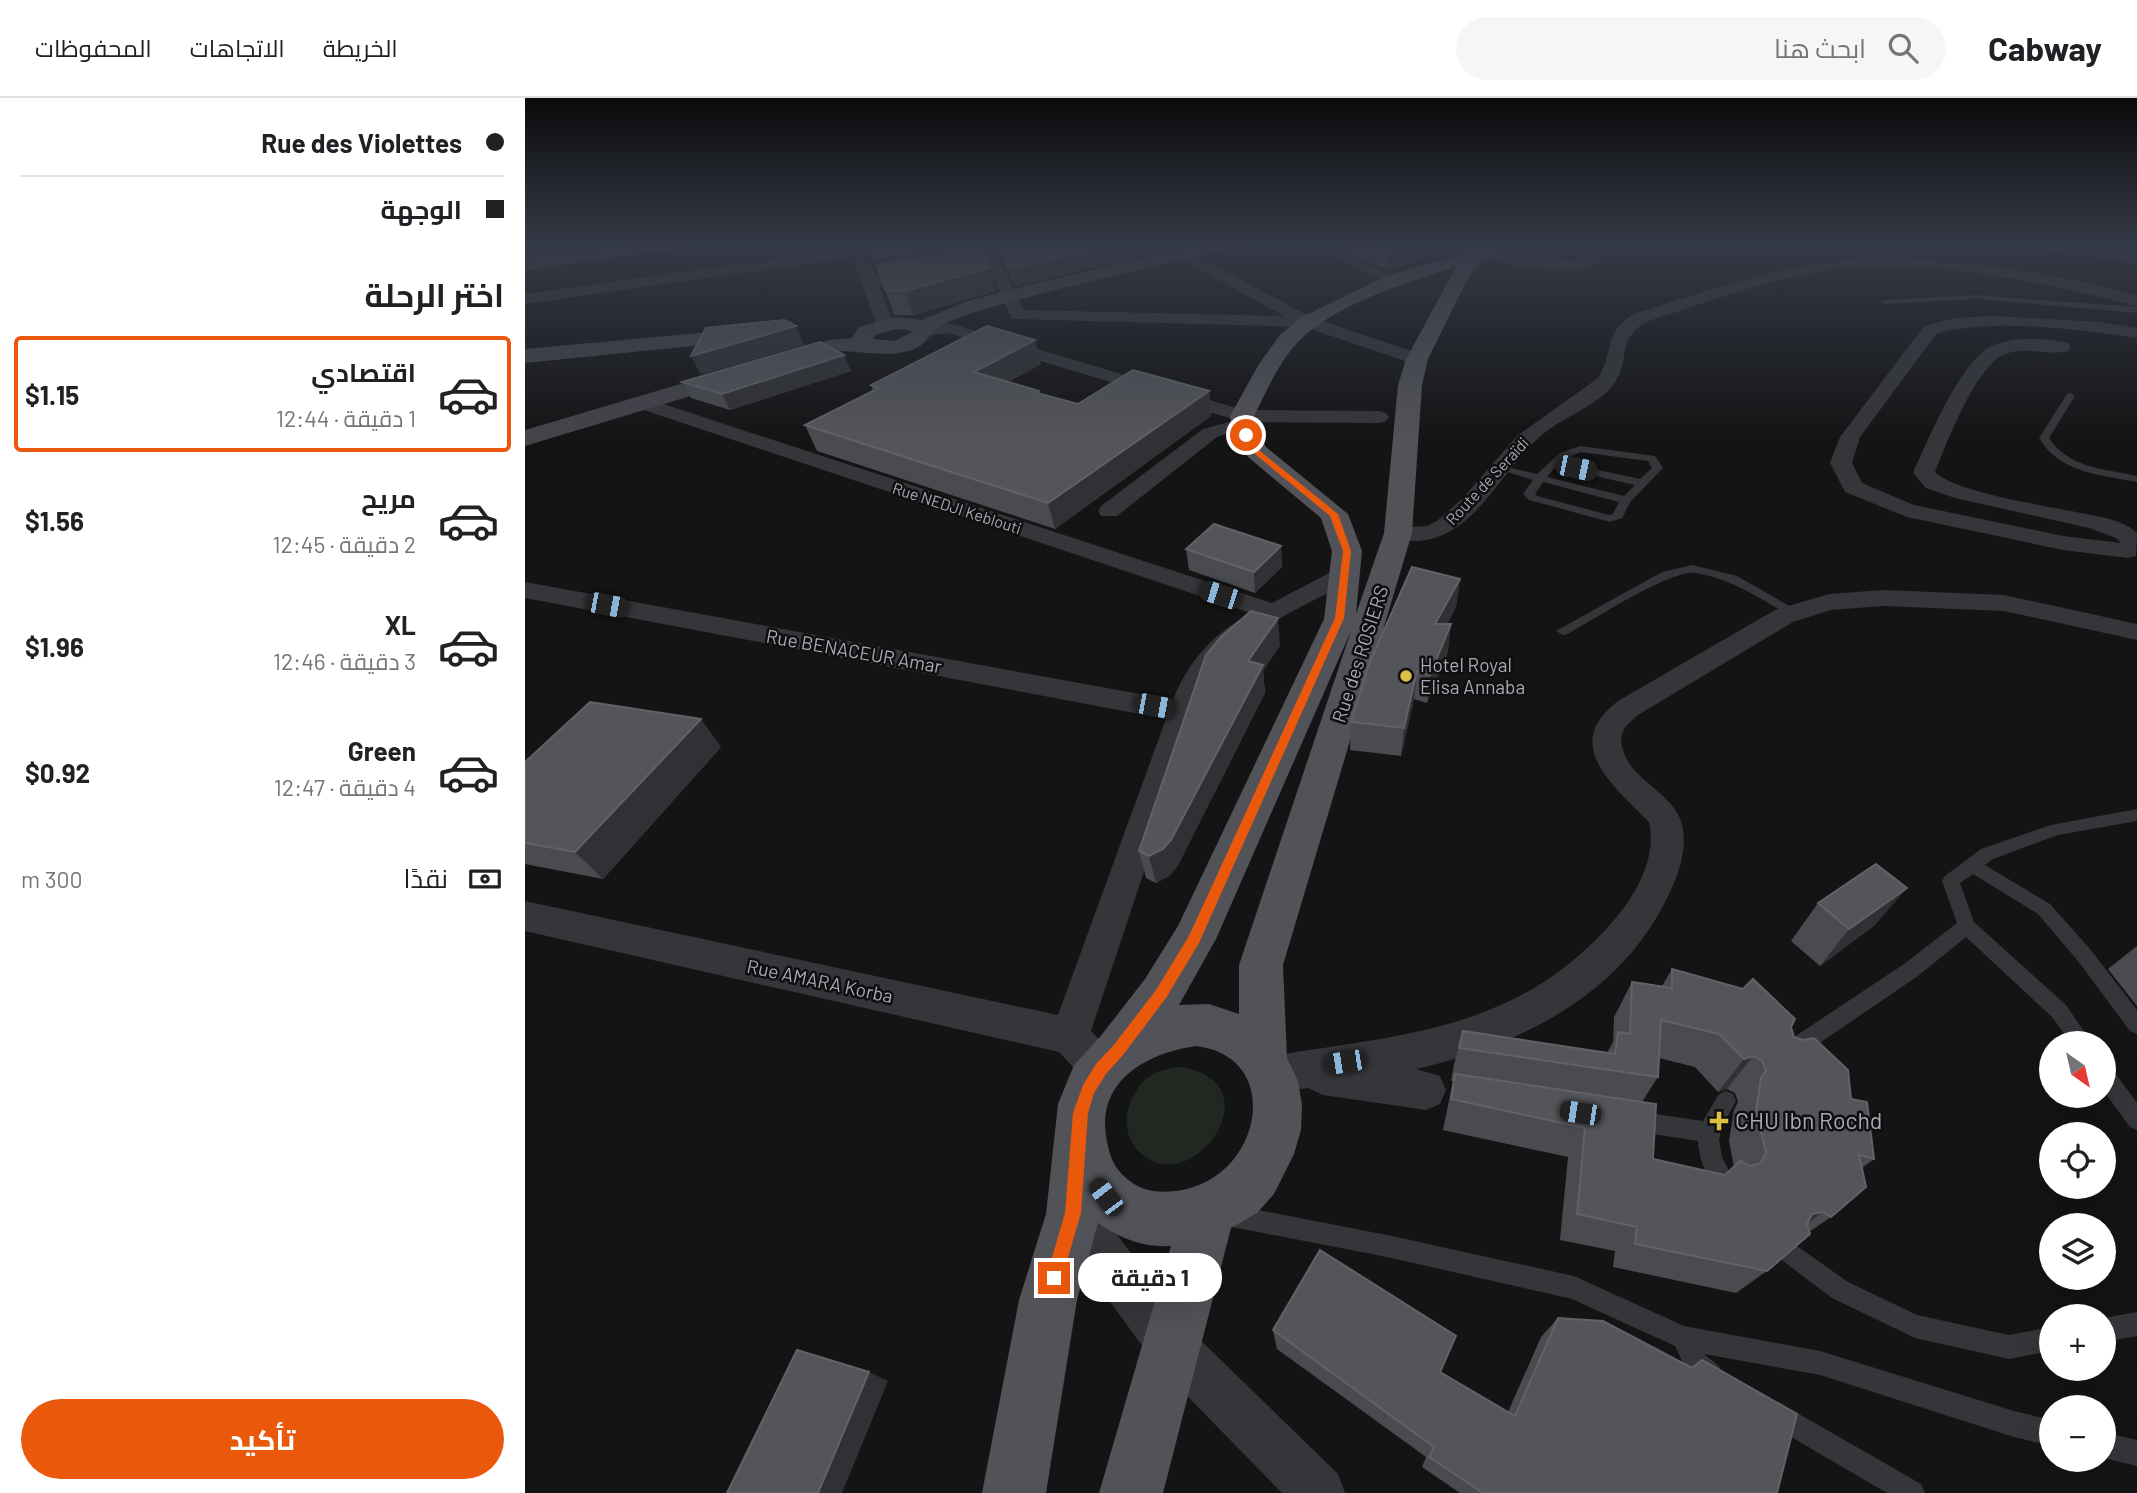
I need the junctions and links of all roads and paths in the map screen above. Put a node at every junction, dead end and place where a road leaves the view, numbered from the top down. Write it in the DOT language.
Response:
graph roads {
  1 [pos="871,308"];
  2 [pos="967,308"];
  3 [pos="1015,308"];
  4 [pos="1281,308"];
  5 [pos="1336,308"];
  6 [pos="1443,308"];
  7 [pos="1679,308"];
  8 [pos="2114,308"];
  9 [pos="2137,310"];
  10 [pos="1307,322"];
  11 [pos="827,327"];
  12 [pos="924,330"];
  13 [pos="772,332"];
  14 [pos="873,333"];
  15 [pos="2137,333"];
  16 [pos="2062,347"];
  17 [pos="525,356"];
  18 [pos="1417,359"];
  19 [pos="2070,396"];
  20 [pos="642,403"];
  21 [pos="1379,417"];
  22 [pos="1243,421"];
  23 [pos="525,438"];
  24 [pos="1554,464"];
  25 [pos="1499,468"];
  26 [pos="1539,478"];
  27 [pos="2137,479"];
  28 [pos="1642,483"];
  29 [pos="1626,500"];
  30 [pos="1109,511"];
  31 [pos="1398,533"];
  32 [pos="1344,575"];
  33 [pos="525,590"];
  34 [pos="1273,612"];
  35 [pos="1794,612"];
  36 [pos="1563,631"];
  37 [pos="2137,632"];
  38 [pos="1183,712"];
  39 [pos="2137,815"];
  40 [pos="1972,865"];
  41 [pos="525,916"];
  42 [pos="1968,926"];
  43 [pos="2137,1025"];
  44 [pos="2073,1031"];
  45 [pos="1096,1052"];
  46 [pos="1775,1062"];
  47 [pos="1274,1067"];
  48 [pos="1433,1091"];
  49 [pos="2116,1091"];
  50 [pos="1726,1101"];
  51 [pos="1614,1118"];
  52 [pos="2137,1120"];
  53 [pos="1707,1132"];
  54 [pos="1079,1137"];
  55 [pos="1723,1180"];
  56 [pos="1208,1212"];
  57 [pos="1073,1213"];
  58 [pos="1787,1250"];
  59 [pos="2137,1324"];
  60 [pos="2116,1328"];
  61 [pos="1683,1338"];
  62 [pos="2039,1341"];
  63 [pos="1172,1346"];
  64 [pos="1733,1388"];
  65 [pos="1757,1402"];
  66 [pos="2039,1430"];
  67 [pos="2116,1448"];
  68 [pos="2137,1453"];
  69 [pos="1014,1493"];
  70 [pos="1131,1493"];
  71 [pos="1319,1493"];
  72 [pos="1912,1493"];
  1 -- 14 [label="street"];
  2 -- 12 [label="main road"];
  3 -- 10 [label="street"];
  4 -- 10 [label="street"];
  5 -- 10 [label="main road"];
  6 -- 18 [label="main road, Rue des ROSIERS"];
  7 -- 25 [label="street, Route de Seraïdi"];
  8 -- 9 [label="lane"];
  10 -- 18 [label="street"];
  10 -- 22 [label="main road"];
  11 -- 14 [label="main road"];
  12 -- 14 [label="main road"];
  12 -- 22 [label="street"];
  13 -- 17 [label="main road"];
  14 -- 20 [label="main road"];
  15 -- 16 [label="street"];
  18 -- 31 [label="main road, Rue des ROSIERS"];
  19 -- 27 [label="lane"];
  20 -- 23 [label="main road"];
  20 -- 34 [label="street, Rue NEDJI Keblouti"];
  21 -- 22 [label="street"];
  22 -- 30 [label="street"];
  22 -- 32 [label="main road"];
  24 -- 26 [label="lane"];
  24 -- 28 [label="lane"];
  24 -- 28 [label="lane"];
  25 -- 26 [label="lane"];
  25 -- 31 [label="street, Route de Seraïdi"];
  26 -- 29 [label="lane"];
  26 -- 29 [label="lane"];
  28 -- 29 [label="lane"];
  31 -- 47 [label="main road, Rue des ROSIERS"];
  32 -- 34 [label="street"];
  32 -- 45 [label="main road"];
  33 -- 38 [label="street, Rue BENACEUR Amar"];
  34 -- 38 [label="street"];
  35 -- 36 [label="lane"];
  35 -- 37 [label="street"];
  35 -- 47 [label="street"];
  38 -- 45 [label="street"];
  39 -- 40 [label="lane"];
  40 -- 42 [label="lane"];
  40 -- 43 [label="lane"];
  41 -- 45 [label="street, Rue AMARA Korba"];
  42 -- 44 [label="lane"];
  42 -- 46 [label="lane"];
  45 -- 47 [label="main road"];
  45 -- 54 [label="main road"];
  47 -- 48 [label="street"];
  47 -- 56 [label="main road"];
  49 -- 52 [label="lane"];
  50 -- 53 [label="lane"];
  51 -- 53 [label="lane"];
  53 -- 55 [label="lane"];
  54 -- 56 [label="main road"];
  54 -- 57 [label="main road"];
  56 -- 61 [label="lane"];
  56 -- 63 [label="main road"];
  57 -- 63 [label="street"];
  57 -- 69 [label="main road"];
  58 -- 62 [label="lane"];
  59 -- 60 [label="lane"];
  61 -- 64 [label="lane"];
  61 -- 66 [label="lane"];
  63 -- 70 [label="main road"];
  63 -- 71 [label="street"];
  65 -- 72 [label="lane"];
  67 -- 68 [label="lane"];
}
